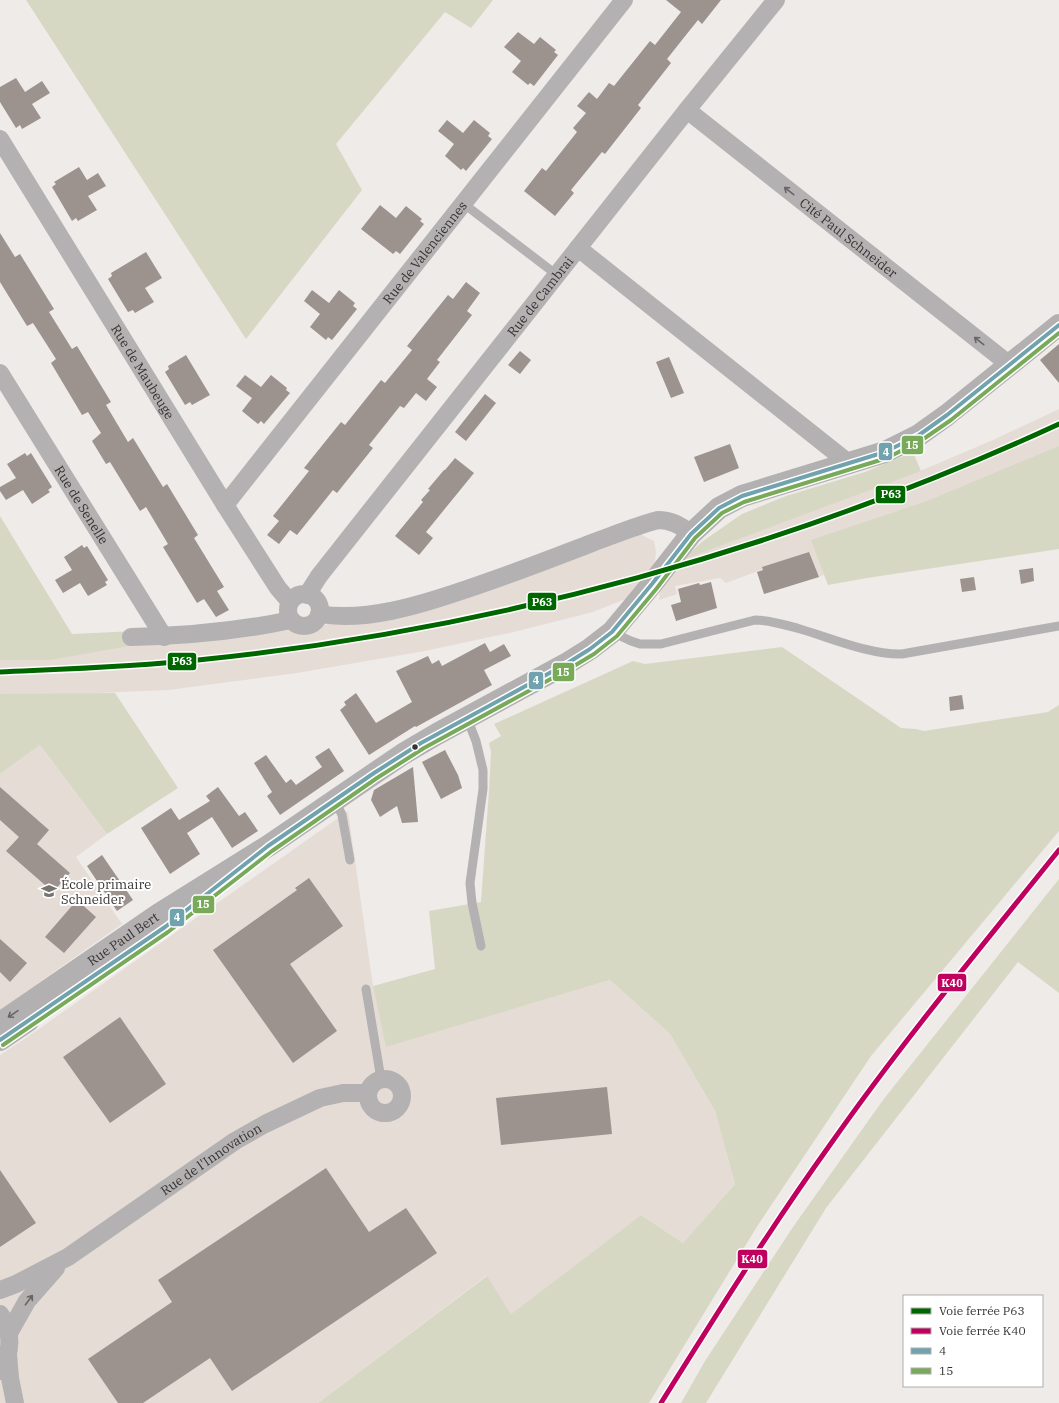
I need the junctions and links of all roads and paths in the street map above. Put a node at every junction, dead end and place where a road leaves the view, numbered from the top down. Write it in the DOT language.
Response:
graph roads {
  1 [pos="624,0"];
  2 [pos="776,0"];
  3 [pos="687,110"];
  4 [pos="0,139"];
  5 [pos="464,204"];
  6 [pos="578,248"];
  7 [pos="557,275"];
  8 [pos="1059,325"];
  9 [pos="1010,365"];
  10 [pos="0,373"];
  11 [pos="850,464"];
  12 [pos="225,505"];
  13 [pos="691,534"];
  14 [pos="307,595"];
  15 [pos="290,602"];
  16 [pos="319,614"];
  17 [pos="291,620"];
  18 [pos="1059,626"];
  19 [pos="612,632"];
  20 [pos="164,636"];
  21 [pos="131,637"];
  22 [pos="467,718"];
  23 [pos="335,800"];
  24 [pos="268,846"];
  25 [pos="350,860"];
  26 [pos="481,946"];
  27 [pos="366,989"];
  28 [pos="0,1023"];
  29 [pos="0,1040"];
  30 [pos="381,1079"];
  31 [pos="368,1093"];
  32 [pos="68,1256"];
  33 [pos="0,1290"];
  34 [pos="0,1314"];
  35 [pos="9,1333"];
  36 [pos="8,1354"];
  37 [pos="0,1371"];
  38 [pos="15,1403"];
  1 -- 5 [label="street, Rue de Valenciennes"];
  2 -- 3 [label="street, Rue de Cambrai"];
  3 -- 6 [label="street, Rue de Cambrai"];
  9 -- 3 [label="street, Cité Paul Schneider, one-way"];
  4 -- 12 [label="street, Rue de Maubeuge"];
  5 -- 7 [label="lane"];
  5 -- 12 [label="street, Rue de Valenciennes"];
  6 -- 7 [label="street, Rue de Cambrai"];
  6 -- 11 [label="street"];
  7 -- 14 [label="street, Rue de Cambrai"];
  8 -- 9 [label="street, Rue Paul Bert"];
  9 -- 11 [label="street, Rue Paul Bert"];
  10 -- 20 [label="street, Rue de Senelle"];
  11 -- 13 [label="street, Rue Paul Bert"];
  12 -- 15 [label="street, Rue de Maubeuge"];
  13 -- 16 [label="street"];
  13 -- 19 [label="street, Rue Paul Bert"];
  14 -- 15 [label="street"];
  14 -- 16 [label="street"];
  15 -- 17 [label="street"];
  16 -- 17 [label="street"];
  17 -- 20 [label="street"];
  18 -- 19 [label="lane"];
  19 -- 22 [label="street, Rue Paul Bert"];
  20 -- 21 [label="street"];
  22 -- 23 [label="street, Rue Paul Bert"];
  22 -- 26 [label="lane"];
  23 -- 24 [label="street, Rue Paul Bert"];
  23 -- 25 [label="lane"];
  24 -- 28 [label="street, Rue Paul Bert, one-way"];
  24 -- 29 [label="street, Rue Paul Bert"];
  27 -- 30 [label="lane"];
  30 -- 31 [label="street"];
  30 -- 31 [label="street"];
  31 -- 32 [label="street, Rue de l'Innovation"];
  32 -- 33 [label="street, Rue de l'Innovation"];
  35 -- 32 [label="street, Rue de l'Innovation, one-way"];
  34 -- 35 [label="street"];
  35 -- 36 [label="street"];
  36 -- 37 [label="street"];
  36 -- 38 [label="street"];
}
